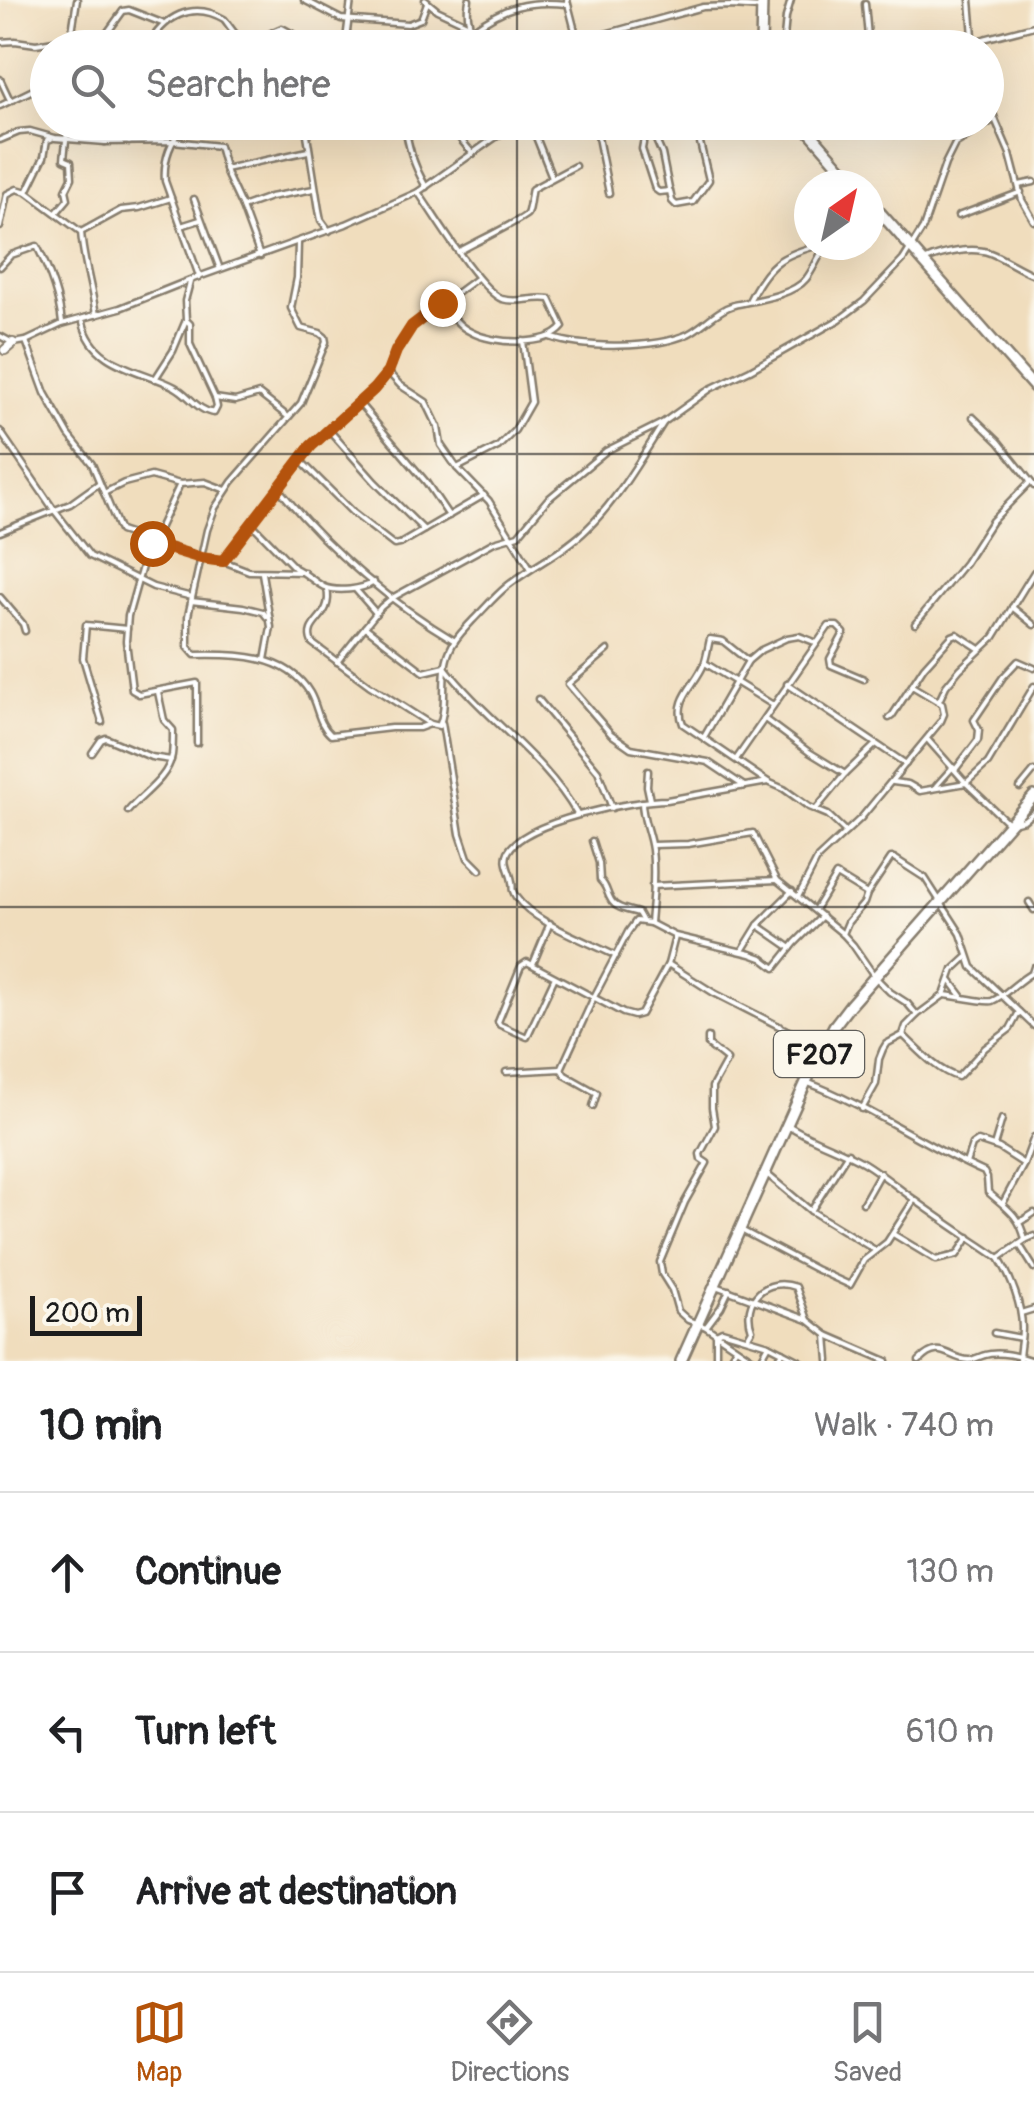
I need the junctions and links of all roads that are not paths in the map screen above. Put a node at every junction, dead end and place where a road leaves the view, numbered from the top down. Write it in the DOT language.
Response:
graph roads {
  1 [pos="77,0"];
  2 [pos="304,0"];
  3 [pos="352,0"];
  4 [pos="468,0"];
  5 [pos="791,0"];
  6 [pos="970,0"];
  7 [pos="426,2"];
  8 [pos="567,2"];
  9 [pos="761,4"];
  10 [pos="865,4"];
  11 [pos="348,20"];
  12 [pos="162,23"];
  13 [pos="467,24"];
  14 [pos="1034,26"];
  15 [pos="73,30"];
  16 [pos="109,30"];
  17 [pos="158,30"];
  18 [pos="233,30"];
  19 [pos="347,30"];
  20 [pos="472,30"];
  21 [pos="575,30"];
  22 [pos="628,30"];
  23 [pos="761,30"];
  24 [pos="785,30"];
  25 [pos="867,30"];
  26 [pos="972,30"];
  27 [pos="1004,35"];
  28 [pos="0,42"];
  29 [pos="30,43"];
  30 [pos="0,79"];
  31 [pos="30,92"];
  32 [pos="10,100"];
  33 [pos="0,106"];
  34 [pos="30,131"];
  35 [pos="0,140"];
  36 [pos="48,140"];
  37 [pos="66,140"];
  38 [pos="79,140"];
  39 [pos="130,140"];
  40 [pos="307,140"];
  41 [pos="408,140"];
  42 [pos="492,140"];
  43 [pos="537,140"];
  44 [pos="599,140"];
  45 [pos="643,140"];
  46 [pos="655,140"];
  47 [pos="699,140"];
  48 [pos="817,140"];
  49 [pos="961,140"];
  50 [pos="1004,140"];
  51 [pos="170,141"];
  52 [pos="105,142"];
  53 [pos="463,142"];
  54 [pos="129,143"];
  55 [pos="308,150"];
  56 [pos="473,154"];
  57 [pos="574,166"];
  58 [pos="225,169"];
  59 [pos="843,170"];
  60 [pos="552,178"];
  61 [pos="1034,182"];
  62 [pos="1019,184"];
  63 [pos="426,187"];
  64 [pos="314,189"];
  65 [pos="670,191"];
  66 [pos="27,192"];
  67 [pos="418,192"];
  68 [pos="610,192"];
  69 [pos="1020,192"];
  70 [pos="171,198"];
  71 [pos="194,199"];
  72 [pos="242,207"];
  73 [pos="55,213"];
  74 [pos="884,216"];
  75 [pos="958,216"];
  76 [pos="200,220"];
  77 [pos="1034,220"];
  78 [pos="180,226"];
  79 [pos="0,227"];
  80 [pos="329,231"];
  81 [pos="81,232"];
  82 [pos="298,243"];
  83 [pos="911,246"];
  84 [pos="460,251"];
  85 [pos="794,252"];
  86 [pos="260,256"];
  87 [pos="816,260"];
  88 [pos="924,261"];
  89 [pos="0,266"];
  90 [pos="220,269"];
  91 [pos="1034,275"];
  92 [pos="199,276"];
  93 [pos="478,278"];
  94 [pos="190,280"];
  95 [pos="442,303"];
  96 [pos="748,304"];
  97 [pos="96,315"];
  98 [pos="83,320"];
  99 [pos="186,320"];
  100 [pos="62,324"];
  101 [pos="1,337"];
  102 [pos="550,337"];
  103 [pos="26,341"];
  104 [pos="523,341"];
  105 [pos="12,343"];
  106 [pos="2,351"];
  107 [pos="388,372"];
  108 [pos="1030,375"];
  109 [pos="156,379"];
  110 [pos="1034,387"];
  111 [pos="215,398"];
  112 [pos="359,402"];
  113 [pos="289,417"];
  114 [pos="974,417"];
  115 [pos="664,422"];
  116 [pos="329,430"];
  117 [pos="0,431"];
  118 [pos="300,460"];
  119 [pos="457,468"];
  120 [pos="98,484"];
  121 [pos="180,484"];
  122 [pos="1032,484"];
  123 [pos="278,488"];
  124 [pos="226,490"];
  125 [pos="104,493"];
  126 [pos="484,494"];
  127 [pos="54,510"];
  128 [pos="449,516"];
  129 [pos="252,524"];
  130 [pos="424,530"];
  131 [pos="0,532"];
  132 [pos="510,536"];
  133 [pos="154,544"];
  134 [pos="201,558"];
  135 [pos="223,561"];
  136 [pos="531,570"];
  137 [pos="262,572"];
  138 [pos="304,572"];
  139 [pos="1034,572"];
  140 [pos="138,579"];
  141 [pos="374,582"];
  142 [pos="327,589"];
  143 [pos="356,590"];
  144 [pos="0,597"];
  145 [pos="392,598"];
  146 [pos="191,599"];
  147 [pos="1012,607"];
  148 [pos="376,612"];
  149 [pos="269,621"];
  150 [pos="915,624"];
  151 [pos="1034,625"];
  152 [pos="365,627"];
  153 [pos="128,629"];
  154 [pos="25,631"];
  155 [pos="456,641"];
  156 [pos="817,643"];
  157 [pos="980,649"];
  158 [pos="608,650"];
  159 [pos="265,660"];
  160 [pos="748,661"];
  161 [pos="337,662"];
  162 [pos="705,663"];
  163 [pos="445,667"];
  164 [pos="1034,668"];
  165 [pos="864,679"];
  166 [pos="736,684"];
  167 [pos="787,684"];
  168 [pos="912,686"];
  169 [pos="1034,686"];
  170 [pos="158,692"];
  171 [pos="538,699"];
  172 [pos="939,701"];
  173 [pos="772,705"];
  174 [pos="889,718"];
  175 [pos="765,719"];
  176 [pos="102,722"];
  177 [pos="442,723"];
  178 [pos="430,724"];
  179 [pos="704,737"];
  180 [pos="928,740"];
  181 [pos="198,743"];
  182 [pos="875,745"];
  183 [pos="92,752"];
  184 [pos="171,760"];
  185 [pos="736,760"];
  186 [pos="906,764"];
  187 [pos="954,769"];
  188 [pos="648,771"];
  189 [pos="1034,771"];
  190 [pos="845,774"];
  191 [pos="768,782"];
  192 [pos="891,782"];
  193 [pos="966,783"];
  194 [pos="744,786"];
  195 [pos="934,788"];
  196 [pos="1020,788"];
  197 [pos="1034,796"];
  198 [pos="650,800"];
  199 [pos="642,802"];
  200 [pos="612,808"];
  201 [pos="816,809"];
  202 [pos="128,812"];
  203 [pos="1034,812"];
  204 [pos="577,814"];
  205 [pos="1009,824"];
  206 [pos="846,832"];
  207 [pos="592,841"];
  208 [pos="652,844"];
  209 [pos="480,870"];
  210 [pos="778,880"];
  211 [pos="652,886"];
  212 [pos="792,891"];
  213 [pos="866,894"];
  214 [pos="798,895"];
  215 [pos="940,903"];
  216 [pos="815,910"];
  217 [pos="822,916"];
  218 [pos="642,920"];
  219 [pos="550,923"];
  220 [pos="650,923"];
  221 [pos="758,925"];
  222 [pos="842,934"];
  223 [pos="675,936"];
  224 [pos="792,948"];
  225 [pos="742,951"];
  226 [pos="616,956"];
  227 [pos="968,957"];
  228 [pos="534,964"];
  229 [pos="668,964"];
  230 [pos="1033,974"];
  231 [pos="555,977"];
  232 [pos="876,977"];
  233 [pos="950,980"];
  234 [pos="1000,995"];
  235 [pos="594,996"];
  236 [pos="944,996"];
  237 [pos="962,996"];
  238 [pos="1019,1012"];
  239 [pos="917,1015"];
  240 [pos="1034,1026"];
  241 [pos="902,1036"];
  242 [pos="708,1037"];
  243 [pos="822,1048"];
  244 [pos="561,1069"];
  245 [pos="506,1072"];
  246 [pos="806,1082"];
  247 [pos="593,1106"];
  248 [pos="862,1109"];
  249 [pos="1002,1119"];
  250 [pos="788,1125"];
  251 [pos="1034,1137"];
  252 [pos="994,1146"];
  253 [pos="848,1154"];
  254 [pos="966,1163"];
  255 [pos="1024,1164"];
  256 [pos="764,1172"];
  257 [pos="880,1172"];
  258 [pos="914,1200"];
  259 [pos="863,1203"];
  260 [pos="1003,1204"];
  261 [pos="811,1210"];
  262 [pos="1034,1213"];
  263 [pos="1020,1222"];
  264 [pos="741,1230"];
  265 [pos="893,1234"];
  266 [pos="1034,1236"];
  267 [pos="969,1238"];
  268 [pos="1025,1240"];
  269 [pos="1019,1244"];
  270 [pos="875,1250"];
  271 [pos="999,1258"];
  272 [pos="1034,1268"];
  273 [pos="716,1286"];
  274 [pos="729,1290"];
  275 [pos="753,1300"];
  276 [pos="1034,1309"];
  277 [pos="1021,1314"];
  278 [pos="808,1320"];
  279 [pos="703,1325"];
  280 [pos="994,1333"];
  281 [pos="716,1334"];
  282 [pos="827,1334"];
  283 [pos="748,1338"];
  284 [pos="1021,1338"];
  285 [pos="769,1345"];
  286 [pos="736,1348"];
  287 [pos="782,1352"];
  288 [pos="743,1353"];
  289 [pos="1019,1358"];
  290 [pos="798,1360"];
  291 [pos="681,1361"];
  292 [pos="716,1361"];
  293 [pos="728,1361"];
  294 [pos="739,1361"];
  295 [pos="758,1361"];
  296 [pos="777,1361"];
  297 [pos="828,1361"];
  298 [pos="887,1361"];
  299 [pos="919,1361"];
  300 [pos="1033,1361"];
  1 -- 15 [label="street"];
  2 -- 11 [label="street"];
  3 -- 11 [label="street"];
  4 -- 13 [label="street"];
  5 -- 24 [label="street"];
  6 -- 26 [label="street"];
  7 -- 11 [label="street"];
  7 -- 13 [label="street"];
  8 -- 20 [label="street"];
  8 -- 21 [label="street"];
  9 -- 22 [label="street"];
  9 -- 23 [label="main road"];
  10 -- 25 [label="street"];
  11 -- 19 [label="street"];
  12 -- 16 [label="street"];
  12 -- 17 [label="street"];
  12 -- 18 [label="street"];
  13 -- 20 [label="street"];
  14 -- 27 [label="street"];
  28 -- 29 [label="street"];
  30 -- 32 [label="street"];
  31 -- 32 [label="street"];
  32 -- 33 [label="street"];
  34 -- 35 [label="street"];
  36 -- 66 [label="street"];
  37 -- 73 [label="street"];
  38 -- 52 [label="street"];
  39 -- 54 [label="street"];
  40 -- 55 [label="street"];
  41 -- 63 [label="street"];
  42 -- 56 [label="street"];
  43 -- 60 [label="street"];
  44 -- 68 [label="street"];
  45 -- 65 [label="street"];
  46 -- 65 [label="street"];
  47 -- 65 [label="street"];
  48 -- 59 [label="main road"];
  49 -- 83 [label="street"];
  50 -- 62 [label="street"];
  51 -- 54 [label="street"];
  51 -- 58 [label="street"];
  51 -- 70 [label="street"];
  52 -- 54 [label="street"];
  53 -- 56 [label="street"];
  55 -- 58 [label="street"];
  55 -- 64 [label="street"];
  56 -- 63 [label="street"];
  57 -- 60 [label="street"];
  58 -- 72 [label="street"];
  60 -- 84 [label="street"];
  61 -- 62 [label="street"];
  62 -- 69 [label="street"];
  63 -- 67 [label="street"];
  64 -- 72 [label="street"];
  64 -- 80 [label="street"];
  66 -- 73 [label="street"];
  66 -- 79 [label="street"];
  67 -- 80 [label="street"];
  67 -- 84 [label="street"];
  69 -- 75 [label="street"];
  69 -- 77 [label="street"];
  70 -- 78 [label="street"];
  70 -- 81 [label="street"];
  71 -- 76 [label="street"];
  72 -- 86 [label="street"];
  73 -- 81 [label="street"];
  74 -- 83 [label="main road"];
  76 -- 78 [label="street"];
  76 -- 90 [label="street"];
  78 -- 92 [label="street"];
  80 -- 82 [label="street"];
  81 -- 97 [label="street"];
  82 -- 86 [label="street"];
  82 -- 113 [label="street"];
  83 -- 88 [label="main road"];
  83 -- 115 [label="street"];
  84 -- 93 [label="street"];
  85 -- 96 [label="street"];
  86 -- 90 [label="street"];
  87 -- 96 [label="street"];
  88 -- 91 [label="street"];
  88 -- 108 [label="main road"];
  89 -- 100 [label="street"];
  90 -- 92 [label="street"];
  92 -- 94 [label="street"];
  93 -- 95 [label="street"];
  93 -- 102 [label="street"];
  94 -- 97 [label="street"];
  94 -- 99 [label="street"];
  95 -- 104 [label="street"];
  95 -- 107 [label="street"];
  96 -- 102 [label="street"];
  97 -- 98 [label="street"];
  98 -- 100 [label="street"];
  98 -- 109 [label="street"];
  99 -- 109 [label="street"];
  99 -- 111 [label="street"];
  100 -- 103 [label="street"];
  101 -- 105 [label="street"];
  101 -- 106 [label="street"];
  102 -- 104 [label="street"];
  103 -- 105 [label="street"];
  103 -- 120 [label="street"];
  104 -- 119 [label="street"];
  105 -- 106 [label="street"];
  107 -- 112 [label="street"];
  107 -- 119 [label="street"];
  108 -- 110 [label="main road"];
  109 -- 111 [label="street"];
  111 -- 113 [label="street"];
  112 -- 116 [label="street"];
  112 -- 128 [label="street"];
  113 -- 124 [label="street"];
  114 -- 122 [label="street"];
  115 -- 132 [label="street"];
  115 -- 136 [label="street"];
  116 -- 118 [label="street"];
  116 -- 130 [label="street"];
  117 -- 127 [label="street"];
  118 -- 123 [label="street"];
  118 -- 130 [label="street"];
  119 -- 126 [label="street"];
  120 -- 125 [label="street"];
  120 -- 127 [label="street"];
  121 -- 124 [label="street"];
  121 -- 125 [label="street"];
  121 -- 133 [label="street"];
  122 -- 150 [label="street"];
  123 -- 129 [label="street"];
  123 -- 141 [label="street"];
  124 -- 134 [label="street"];
  125 -- 133 [label="street"];
  126 -- 128 [label="street"];
  126 -- 132 [label="street"];
  127 -- 131 [label="street"];
  127 -- 140 [label="street"];
  128 -- 130 [label="street"];
  129 -- 135 [label="street"];
  129 -- 138 [label="street"];
  132 -- 136 [label="street"];
  132 -- 145 [label="street"];
  133 -- 134 [label="street"];
  133 -- 140 [label="street"];
  134 -- 135 [label="street"];
  134 -- 146 [label="street"];
  135 -- 137 [label="street"];
  136 -- 155 [label="street"];
  137 -- 138 [label="street"];
  137 -- 149 [label="street"];
  138 -- 142 [label="street"];
  139 -- 147 [label="street"];
  140 -- 146 [label="street"];
  140 -- 153 [label="street"];
  141 -- 143 [label="street"];
  141 -- 145 [label="street"];
  142 -- 143 [label="street"];
  142 -- 161 [label="street"];
  143 -- 148 [label="street"];
  144 -- 154 [label="street"];
  145 -- 148 [label="street"];
  145 -- 155 [label="street"];
  146 -- 149 [label="street"];
  146 -- 159 [label="street"];
  147 -- 151 [label="street"];
  147 -- 157 [label="street"];
  148 -- 152 [label="street"];
  149 -- 159 [label="street"];
  152 -- 161 [label="street"];
  152 -- 163 [label="street"];
  153 -- 170 [label="street"];
  153 -- 176 [label="street"];
  155 -- 163 [label="street"];
  156 -- 160 [label="street"];
  156 -- 165 [label="street"];
  156 -- 167 [label="street"];
  157 -- 168 [label="street"];
  157 -- 172 [label="street"];
  158 -- 194 [label="street"];
  159 -- 178 [label="street"];
  160 -- 162 [label="street"];
  160 -- 166 [label="street"];
  161 -- 178 [label="street"];
  162 -- 166 [label="street"];
  162 -- 179 [label="street"];
  163 -- 177 [label="street"];
  163 -- 204 [label="street"];
  164 -- 187 [label="street"];
  166 -- 173 [label="street"];
  166 -- 179 [label="street"];
  167 -- 173 [label="street"];
  167 -- 182 [label="street"];
  168 -- 172 [label="street"];
  168 -- 174 [label="street"];
  169 -- 193 [label="street"];
  170 -- 181 [label="street"];
  170 -- 184 [label="street"];
  171 -- 200 [label="street"];
  172 -- 180 [label="street"];
  173 -- 175 [label="street"];
  175 -- 185 [label="street"];
  175 -- 190 [label="street"];
  177 -- 178 [label="street"];
  177 -- 209 [label="street"];
  179 -- 185 [label="street"];
  180 -- 186 [label="street"];
  180 -- 187 [label="street"];
  182 -- 186 [label="street"];
  182 -- 190 [label="street"];
  183 -- 184 [label="street"];
  184 -- 202 [label="street"];
  185 -- 191 [label="street"];
  186 -- 192 [label="street"];
  187 -- 193 [label="street"];
  187 -- 195 [label="street"];
  188 -- 198 [label="street"];
  189 -- 196 [label="street"];
  190 -- 201 [label="street"];
  191 -- 194 [label="street"];
  191 -- 201 [label="street"];
  192 -- 195 [label="street"];
  192 -- 206 [label="street"];
  193 -- 195 [label="street"];
  193 -- 205 [label="street"];
  194 -- 198 [label="street"];
  197 -- 205 [label="main road, F207"];
  198 -- 199 [label="street"];
  199 -- 200 [label="street"];
  199 -- 208 [label="street"];
  200 -- 204 [label="street"];
  201 -- 206 [label="street"];
  203 -- 205 [label="street"];
  204 -- 219 [label="street"];
  205 -- 215 [label="main road, F207"];
  206 -- 214 [label="street"];
  207 -- 218 [label="street"];
  208 -- 210 [label="street"];
  208 -- 211 [label="street"];
  210 -- 211 [label="street"];
  210 -- 212 [label="street"];
  211 -- 220 [label="street"];
  212 -- 214 [label="street"];
  212 -- 221 [label="street"];
  213 -- 215 [label="street"];
  213 -- 216 [label="street"];
  213 -- 222 [label="street"];
  214 -- 216 [label="street"];
  215 -- 227 [label="street"];
  215 -- 232 [label="main road, F207"];
  216 -- 217 [label="street"];
  217 -- 222 [label="street"];
  217 -- 224 [label="street"];
  218 -- 220 [label="street"];
  218 -- 226 [label="street"];
  219 -- 226 [label="street"];
  219 -- 228 [label="street"];
  220 -- 223 [label="street"];
  221 -- 224 [label="street"];
  221 -- 225 [label="street"];
  222 -- 232 [label="street"];
  223 -- 225 [label="street"];
  223 -- 229 [label="street"];
  224 -- 225 [label="street"];
  226 -- 235 [label="street"];
  227 -- 233 [label="street"];
  227 -- 234 [label="street"];
  228 -- 231 [label="street"];
  228 -- 231 [label="street"];
  229 -- 235 [label="street"];
  229 -- 243 [label="street"];
  230 -- 234 [label="street"];
  231 -- 235 [label="street"];
  232 -- 239 [label="street"];
  232 -- 243 [label="main road, F207"];
  233 -- 236 [label="street"];
  233 -- 237 [label="street"];
  234 -- 237 [label="street"];
  234 -- 238 [label="street"];
  235 -- 244 [label="street"];
  236 -- 237 [label="street"];
  236 -- 239 [label="street"];
  238 -- 240 [label="street"];
  238 -- 241 [label="street"];
  239 -- 241 [label="street"];
  241 -- 248 [label="street"];
  242 -- 279 [label="street"];
  243 -- 246 [label="main road, F207"];
  244 -- 245 [label="street"];
  244 -- 247 [label="street"];
  246 -- 248 [label="street"];
  246 -- 250 [label="main road, F207"];
  248 -- 254 [label="street"];
  249 -- 252 [label="street"];
  250 -- 253 [label="street"];
  250 -- 256 [label="main road, F207"];
  251 -- 255 [label="street"];
  252 -- 254 [label="street"];
  252 -- 255 [label="street"];
  253 -- 257 [label="street"];
  253 -- 261 [label="street"];
  254 -- 260 [label="street"];
  255 -- 260 [label="street"];
  256 -- 261 [label="street"];
  256 -- 264 [label="main road, F207"];
  257 -- 258 [label="street"];
  257 -- 259 [label="street"];
  258 -- 265 [label="street"];
  258 -- 267 [label="street"];
  260 -- 263 [label="street"];
  261 -- 270 [label="street"];
  262 -- 263 [label="street"];
  263 -- 268 [label="street"];
  264 -- 270 [label="street"];
  264 -- 273 [label="main road, F207"];
  265 -- 267 [label="street"];
  265 -- 270 [label="street"];
  266 -- 268 [label="street"];
  267 -- 271 [label="street"];
  268 -- 269 [label="street"];
  269 -- 271 [label="street"];
  269 -- 272 [label="street"];
  271 -- 277 [label="street"];
  273 -- 274 [label="street"];
  273 -- 279 [label="main road, F207"];
  274 -- 275 [label="street"];
  274 -- 279 [label="street"];
  275 -- 278 [label="street"];
  275 -- 278 [label="street"];
  275 -- 283 [label="street"];
  276 -- 277 [label="street"];
  277 -- 284 [label="street"];
  278 -- 282 [label="street"];
  279 -- 281 [label="street"];
  279 -- 291 [label="main road, F207"];
  280 -- 284 [label="street"];
  281 -- 283 [label="street"];
  281 -- 286 [label="street"];
  281 -- 292 [label="street"];
  282 -- 297 [label="street"];
  282 -- 298 [label="street"];
  283 -- 285 [label="street"];
  284 -- 289 [label="street"];
  285 -- 287 [label="street"];
  285 -- 295 [label="street"];
  286 -- 288 [label="street"];
  286 -- 293 [label="street"];
  287 -- 290 [label="street"];
  287 -- 296 [label="street"];
  288 -- 294 [label="street"];
  288 -- 295 [label="street"];
  289 -- 299 [label="street"];
  289 -- 300 [label="street"];
}
